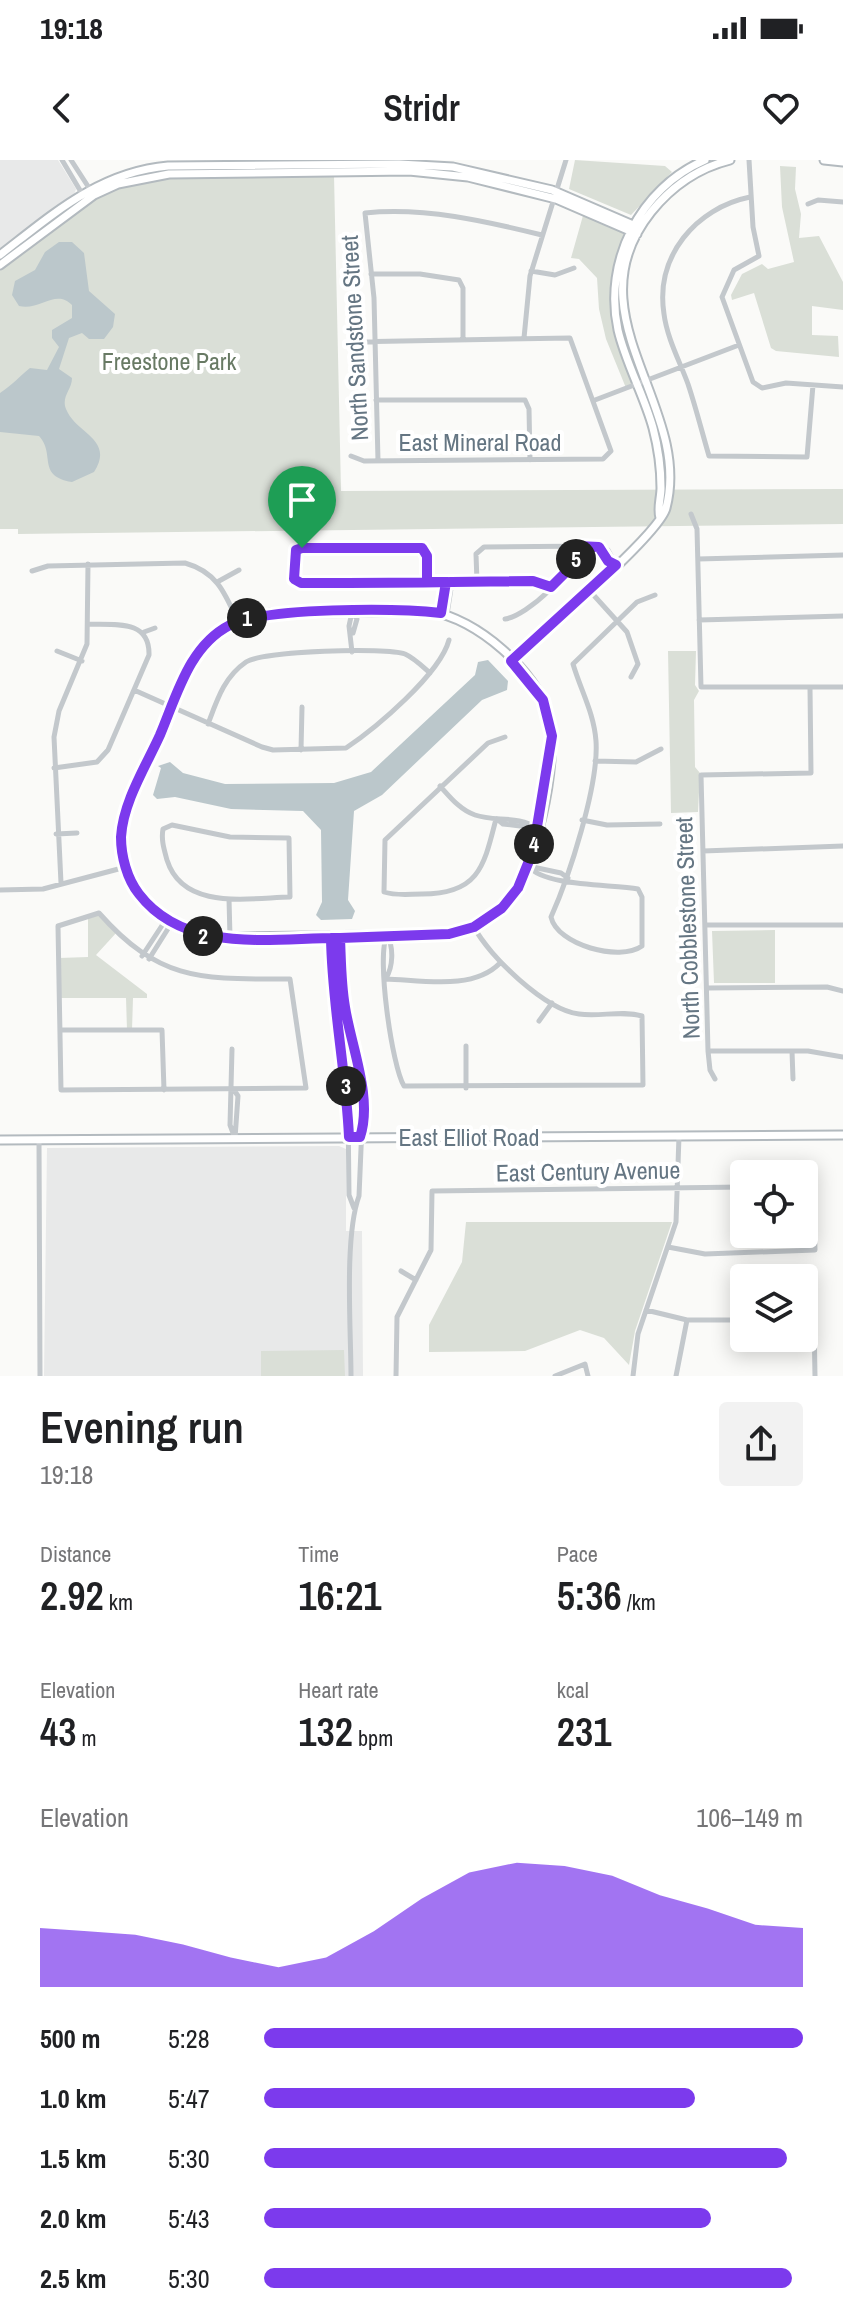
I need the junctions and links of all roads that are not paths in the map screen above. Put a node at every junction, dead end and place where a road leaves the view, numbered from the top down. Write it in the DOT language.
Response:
graph roads {
  1 [pos="62,160"];
  2 [pos="71,160"];
  3 [pos="566,160"];
  4 [pos="705,160"];
  5 [pos="730,160"];
  6 [pos="749,160"];
  7 [pos="824,160"];
  8 [pos="843,162"];
  9 [pos="88,194"];
  10 [pos="557,195"];
  11 [pos="750,197"];
  12 [pos="843,202"];
  13 [pos="808,204"];
  14 [pos="635,229"];
  15 [pos="542,235"];
  16 [pos="0,255"];
  17 [pos="0,265"];
  18 [pos="574,268"];
  19 [pos="531,271"];
  20 [pos="371,274"];
  21 [pos="463,338"];
  22 [pos="524,338"];
  23 [pos="375,339"];
  24 [pos="348,342"];
  25 [pos="739,345"];
  26 [pos="682,367"];
  27 [pos="640,382"];
  28 [pos="813,385"];
  29 [pos="843,387"];
  30 [pos="376,400"];
  31 [pos="595,400"];
  32 [pos="351,456"];
  33 [pos="530,460"];
  34 [pos="378,461"];
  35 [pos="691,514"];
  36 [pos="578,546"];
  37 [pos="843,555"];
  38 [pos="698,559"];
  39 [pos="88,564"];
  40 [pos="616,565"];
  41 [pos="239,570"];
  42 [pos="32,571"];
  43 [pos="219,581"];
  44 [pos="427,582"];
  45 [pos="449,582"];
  46 [pos="477,582"];
  47 [pos="551,587"];
  48 [pos="589,590"];
  49 [pos="655,595"];
  50 [pos="352,612"];
  51 [pos="444,614"];
  52 [pos="843,616"];
  53 [pos="505,619"];
  54 [pos="617,620"];
  55 [pos="699,620"];
  56 [pos="238,622"];
  57 [pos="88,624"];
  58 [pos="155,628"];
  59 [pos="144,632"];
  60 [pos="449,640"];
  61 [pos="57,651"];
  62 [pos="352,652"];
  63 [pos="82,661"];
  64 [pos="511,661"];
  65 [pos="430,673"];
  66 [pos="631,677"];
  67 [pos="843,687"];
  68 [pos="810,688"];
  69 [pos="134,690"];
  70 [pos="172,706"];
  71 [pos="302,707"];
  72 [pos="208,724"];
  73 [pos="505,737"];
  74 [pos="661,749"];
  75 [pos="301,750"];
  76 [pos="595,761"];
  77 [pos="54,768"];
  78 [pos="440,786"];
  79 [pos="496,819"];
  80 [pos="582,820"];
  81 [pos="660,824"];
  82 [pos="537,828"];
  83 [pos="77,833"];
  84 [pos="56,834"];
  85 [pos="843,846"];
  86 [pos="703,851"];
  87 [pos="528,866"];
  88 [pos="126,867"];
  89 [pos="569,879"];
  90 [pos="61,883"];
  91 [pos="0,890"];
  92 [pos="229,899"];
  93 [pos="168,922"];
  94 [pos="705,925"];
  95 [pos="843,925"];
  96 [pos="474,927"];
  97 [pos="387,936"];
  98 [pos="230,937"];
  99 [pos="336,938"];
  100 [pos="146,957"];
  101 [pos="500,963"];
  102 [pos="386,979"];
  103 [pos="707,988"];
  104 [pos="843,991"];
  105 [pos="552,1003"];
  106 [pos="539,1021"];
  107 [pos="61,1030"];
  108 [pos="466,1046"];
  109 [pos="232,1049"];
  110 [pos="708,1051"];
  111 [pos="792,1051"];
  112 [pos="843,1057"];
  113 [pos="715,1079"];
  114 [pos="793,1079"];
  115 [pos="466,1088"];
  116 [pos="233,1089"];
  117 [pos="164,1090"];
  118 [pos="843,1135"];
  119 [pos="679,1136"];
  120 [pos="349,1137"];
  121 [pos="360,1137"];
  122 [pos="235,1138"];
  123 [pos="0,1140"];
  124 [pos="39,1140"];
  125 [pos="730,1187"];
  126 [pos="679,1188"];
  127 [pos="354,1209"];
  128 [pos="668,1247"];
  129 [pos="815,1248"];
  130 [pos="401,1271"];
  131 [pos="416,1280"];
  132 [pos="646,1310"];
  133 [pos="687,1320"];
  134 [pos="730,1320"];
  135 [pos="815,1352"];
  136 [pos="40,1376"];
  137 [pos="351,1376"];
  138 [pos="396,1376"];
  139 [pos="555,1376"];
  140 [pos="588,1376"];
  141 [pos="633,1376"];
  142 [pos="676,1376"];
  143 [pos="815,1376"];
  1 -- 9 [label="street"];
  2 -- 9 [label="street"];
  3 -- 10 [label="street"];
  4 -- 14 [label="street"];
  5 -- 14 [label="street"];
  6 -- 11 [label="street"];
  7 -- 8 [label="street"];
  9 -- 10 [label="street"];
  9 -- 16 [label="street"];
  9 -- 17 [label="street"];
  10 -- 14 [label="street"];
  10 -- 15 [label="street"];
  11 -- 25 [label="street"];
  11 -- 26 [label="street"];
  12 -- 13 [label="street"];
  14 -- 27 [label="street"];
  15 -- 19 [label="street"];
  15 -- 20 [label="street, North Sandstone Street"];
  18 -- 19 [label="street"];
  19 -- 22 [label="street"];
  20 -- 21 [label="street"];
  20 -- 23 [label="street, North Sandstone Street"];
  21 -- 22 [label="street"];
  21 -- 23 [label="street"];
  22 -- 31 [label="street"];
  23 -- 24 [label="street"];
  23 -- 30 [label="street, North Sandstone Street"];
  25 -- 26 [label="street"];
  25 -- 28 [label="street"];
  26 -- 27 [label="street"];
  26 -- 28 [label="street"];
  27 -- 31 [label="street"];
  27 -- 40 [label="street"];
  28 -- 29 [label="street"];
  30 -- 33 [label="street"];
  30 -- 34 [label="street, North Sandstone Street"];
  31 -- 33 [label="street, East Mineral Road"];
  32 -- 34 [label="street, East Mineral Road"];
  33 -- 34 [label="street, East Mineral Road"];
  35 -- 38 [label="street"];
  36 -- 40 [label="street"];
  36 -- 46 [label="street"];
  36 -- 47 [label="street"];
  37 -- 38 [label="street"];
  38 -- 55 [label="street"];
  39 -- 42 [label="street"];
  39 -- 43 [label="street"];
  39 -- 57 [label="street"];
  40 -- 48 [label="street"];
  41 -- 43 [label="street"];
  43 -- 56 [label="street"];
  44 -- 44 [label="street"];
  44 -- 45 [label="street"];
  45 -- 46 [label="street"];
  45 -- 51 [label="street"];
  46 -- 47 [label="street"];
  47 -- 53 [label="street"];
  48 -- 54 [label="street"];
  48 -- 64 [label="street"];
  49 -- 54 [label="street"];
  50 -- 51 [label="street"];
  50 -- 56 [label="street"];
  50 -- 62 [label="street"];
  51 -- 64 [label="street"];
  52 -- 55 [label="street"];
  54 -- 66 [label="street"];
  54 -- 76 [label="street"];
  55 -- 68 [label="street"];
  56 -- 70 [label="street"];
  57 -- 59 [label="street"];
  57 -- 63 [label="street"];
  58 -- 59 [label="street"];
  59 -- 69 [label="street"];
  60 -- 65 [label="street"];
  61 -- 63 [label="street"];
  62 -- 65 [label="street"];
  62 -- 72 [label="street"];
  63 -- 77 [label="street"];
  64 -- 82 [label="street"];
  65 -- 75 [label="street"];
  67 -- 68 [label="street"];
  68 -- 86 [label="street, North Cobblestone Street"];
  69 -- 70 [label="street"];
  69 -- 77 [label="street"];
  70 -- 72 [label="street"];
  70 -- 88 [label="street"];
  71 -- 75 [label="street"];
  72 -- 75 [label="street"];
  73 -- 78 [label="street"];
  74 -- 76 [label="street"];
  76 -- 80 [label="street"];
  77 -- 84 [label="street"];
  78 -- 79 [label="street"];
  78 -- 79 [label="street"];
  79 -- 82 [label="street"];
  80 -- 81 [label="street"];
  80 -- 89 [label="street"];
  82 -- 87 [label="street"];
  83 -- 84 [label="street"];
  84 -- 90 [label="street"];
  85 -- 86 [label="street"];
  86 -- 94 [label="street, North Cobblestone Street"];
  87 -- 89 [label="street"];
  87 -- 96 [label="street"];
  88 -- 90 [label="street"];
  88 -- 93 [label="street"];
  89 -- 89 [label="street"];
  90 -- 91 [label="street"];
  92 -- 92 [label="street"];
  92 -- 98 [label="street"];
  93 -- 98 [label="street"];
  93 -- 100 [label="street"];
  94 -- 95 [label="street"];
  94 -- 103 [label="street, North Cobblestone Street"];
  96 -- 97 [label="street"];
  96 -- 101 [label="street"];
  97 -- 99 [label="street"];
  97 -- 102 [label="street"];
  98 -- 99 [label="street"];
  99 -- 120 [label="street"];
  99 -- 121 [label="street"];
  100 -- 107 [label="street"];
  100 -- 116 [label="street"];
  101 -- 102 [label="street"];
  101 -- 105 [label="street"];
  102 -- 115 [label="street"];
  103 -- 104 [label="street"];
  103 -- 110 [label="street, North Cobblestone Street"];
  105 -- 106 [label="street"];
  105 -- 115 [label="street"];
  107 -- 117 [label="street"];
  107 -- 117 [label="street"];
  108 -- 115 [label="street"];
  109 -- 116 [label="street"];
  110 -- 111 [label="street"];
  110 -- 113 [label="street, North Cobblestone Street"];
  111 -- 112 [label="street"];
  111 -- 114 [label="street"];
  116 -- 117 [label="street"];
  116 -- 122 [label="street"];
  118 -- 119 [label="street, East Elliot Road"];
  119 -- 121 [label="street, East Elliot Road"];
  119 -- 126 [label="street"];
  120 -- 121 [label="street, East Elliot Road"];
  120 -- 122 [label="street, East Elliot Road"];
  120 -- 127 [label="street"];
  121 -- 127 [label="street"];
  122 -- 124 [label="street, East Elliot Road"];
  123 -- 124 [label="street, East Elliot Road"];
  124 -- 136 [label="street"];
  125 -- 126 [label="street, East Century Avenue"];
  126 -- 128 [label="street"];
  126 -- 131 [label="street, East Century Avenue"];
  127 -- 137 [label="street"];
  128 -- 129 [label="street"];
  128 -- 132 [label="street"];
  130 -- 131 [label="street"];
  131 -- 138 [label="street"];
  132 -- 133 [label="street"];
  132 -- 141 [label="street"];
  133 -- 134 [label="street"];
  133 -- 142 [label="street"];
  135 -- 143 [label="street"];
  139 -- 140 [label="street"];
}
